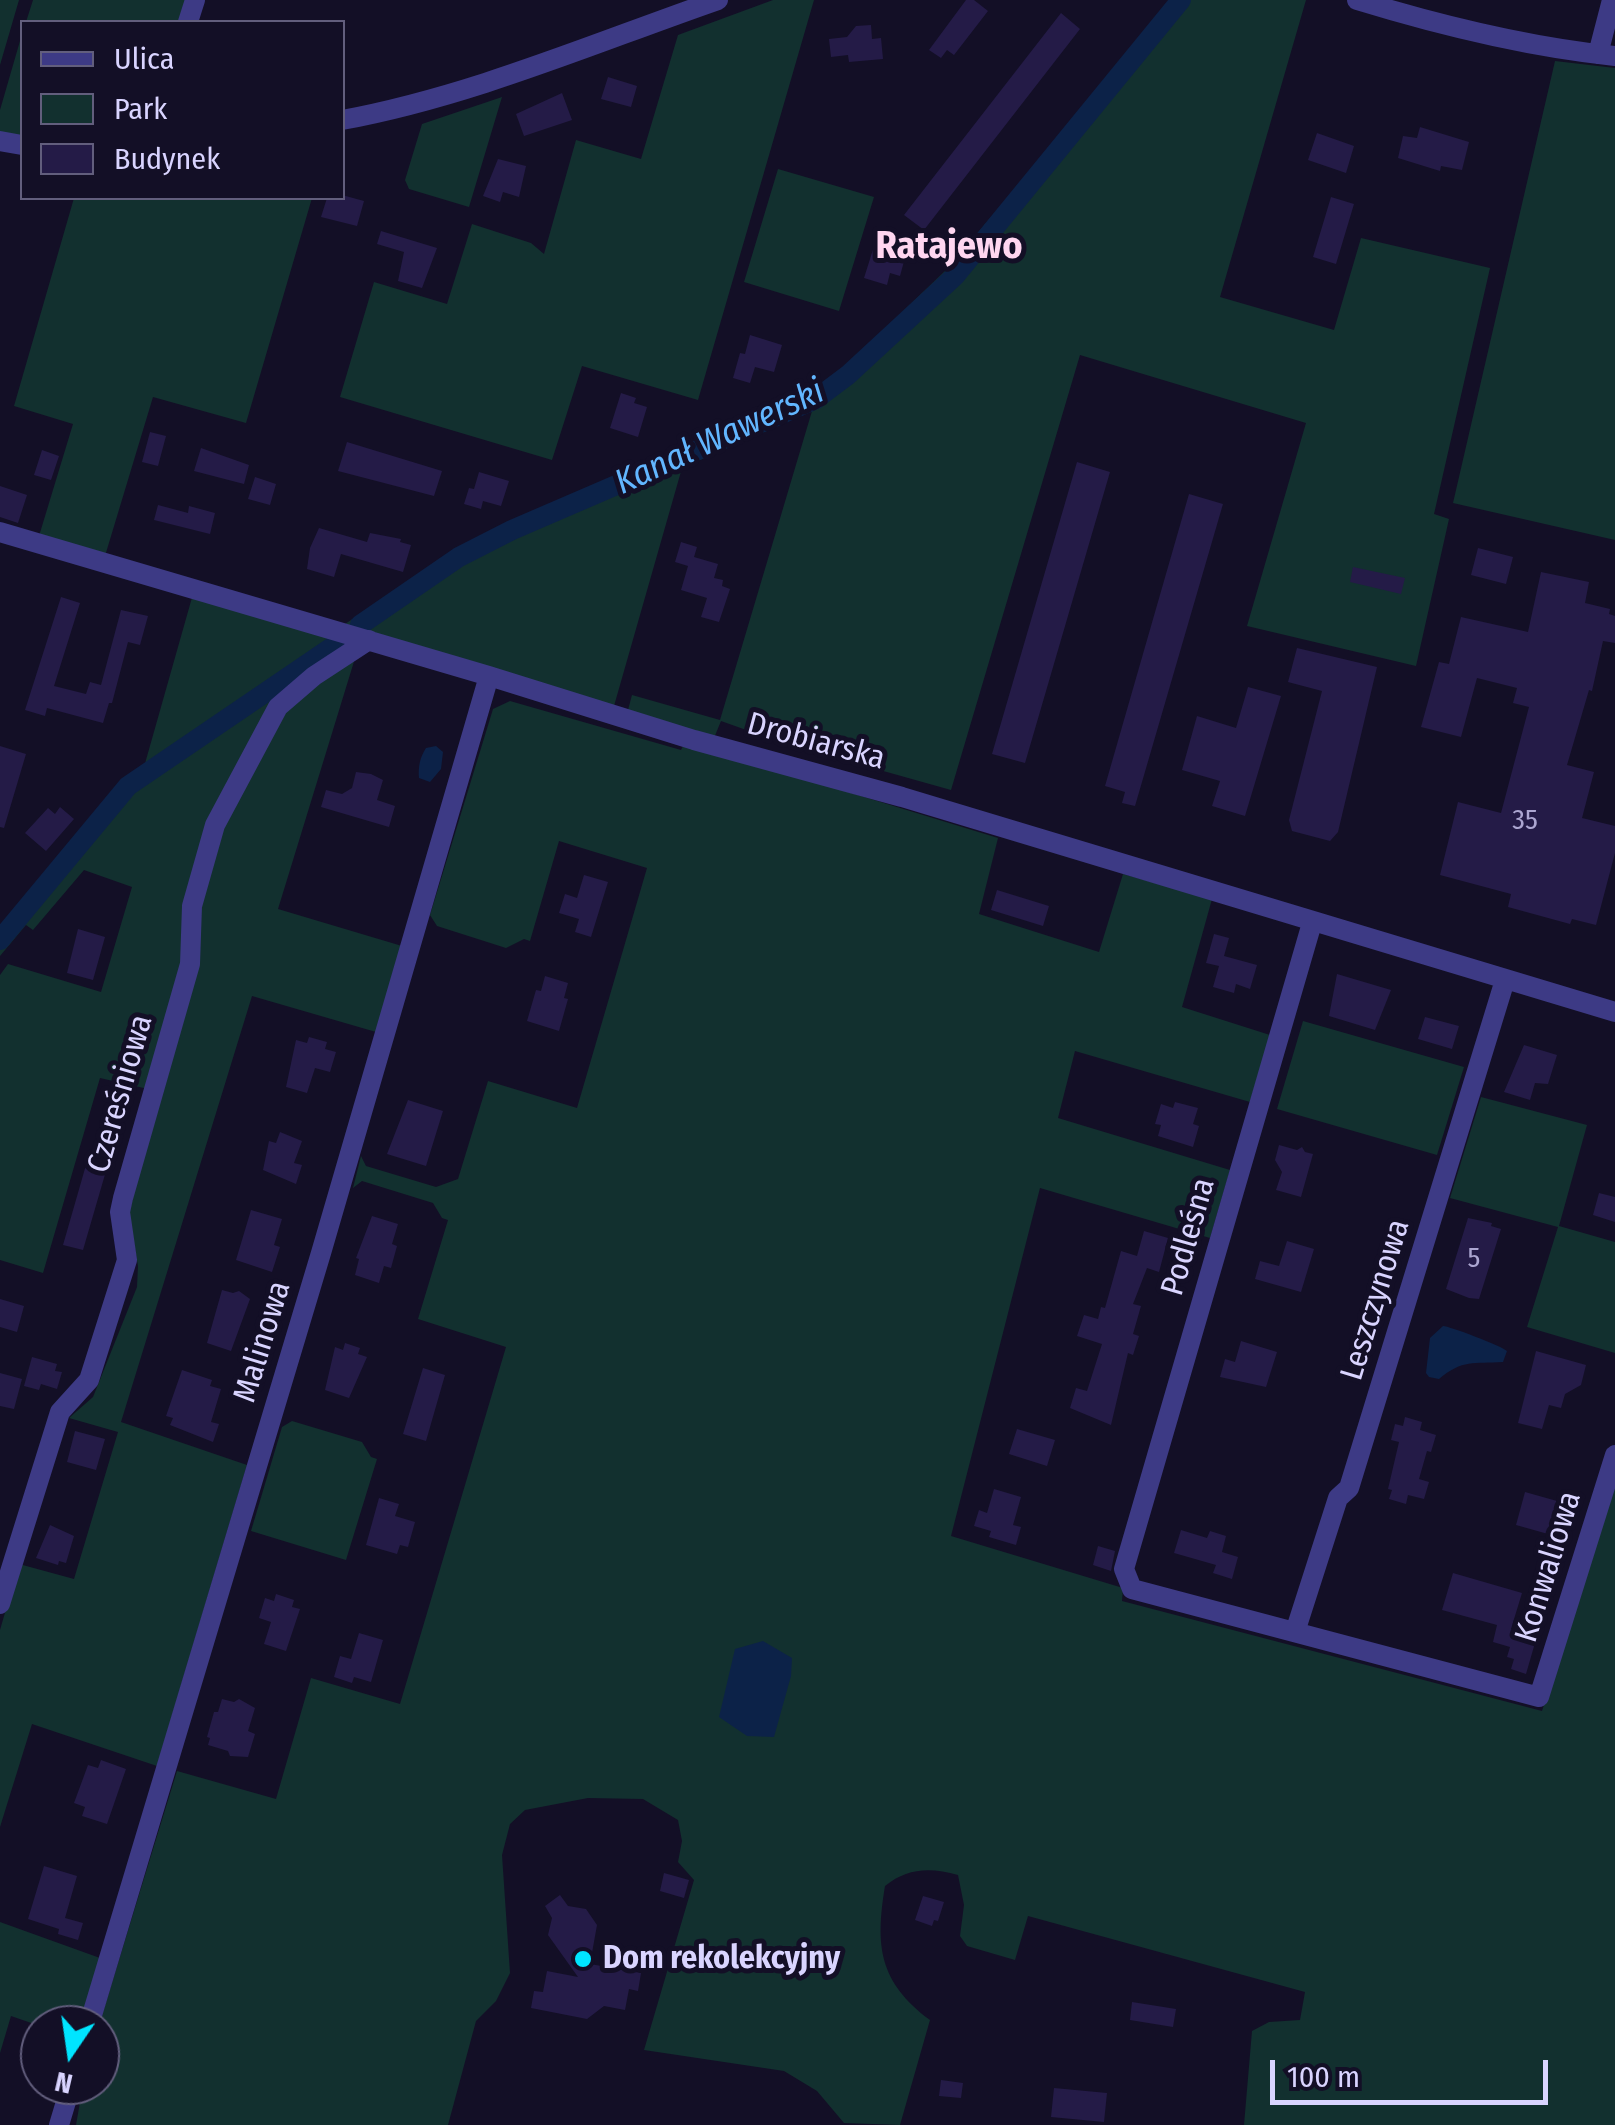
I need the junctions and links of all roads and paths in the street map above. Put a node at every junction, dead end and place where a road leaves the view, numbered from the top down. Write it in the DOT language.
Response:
graph roads {
  1 [pos="718,0"];
  2 [pos="1357,0"];
  3 [pos="1612,0"];
  4 [pos="682,6"];
  5 [pos="1607,55"];
  6 [pos="345,119"];
  7 [pos="0,532"];
  8 [pos="369,640"];
  9 [pos="490,676"];
  10 [pos="1312,923"];
  11 [pos="1506,980"];
  12 [pos="1615,1012"];
  13 [pos="1615,1455"];
  14 [pos="0,1604"];
  15 [pos="1295,1632"];
  16 [pos="95,2005"];
  1 -- 4 [label="street"];
  2 -- 5 [label="street"];
  3 -- 5 [label="street"];
  4 -- 6 [label="street"];
  7 -- 8 [label="street, Drobiarska"];
  8 -- 9 [label="street, Drobiarska"];
  8 -- 14 [label="street, Czereśniowa"];
  9 -- 10 [label="street, Drobiarska"];
  9 -- 16 [label="street, Malinowa"];
  10 -- 11 [label="street, Drobiarska"];
  10 -- 15 [label="street, Podleśna"];
  11 -- 12 [label="street, Drobiarska"];
  11 -- 15 [label="street, Leszczynowa"];
  13 -- 15 [label="street, Konwaliowa"];
}
